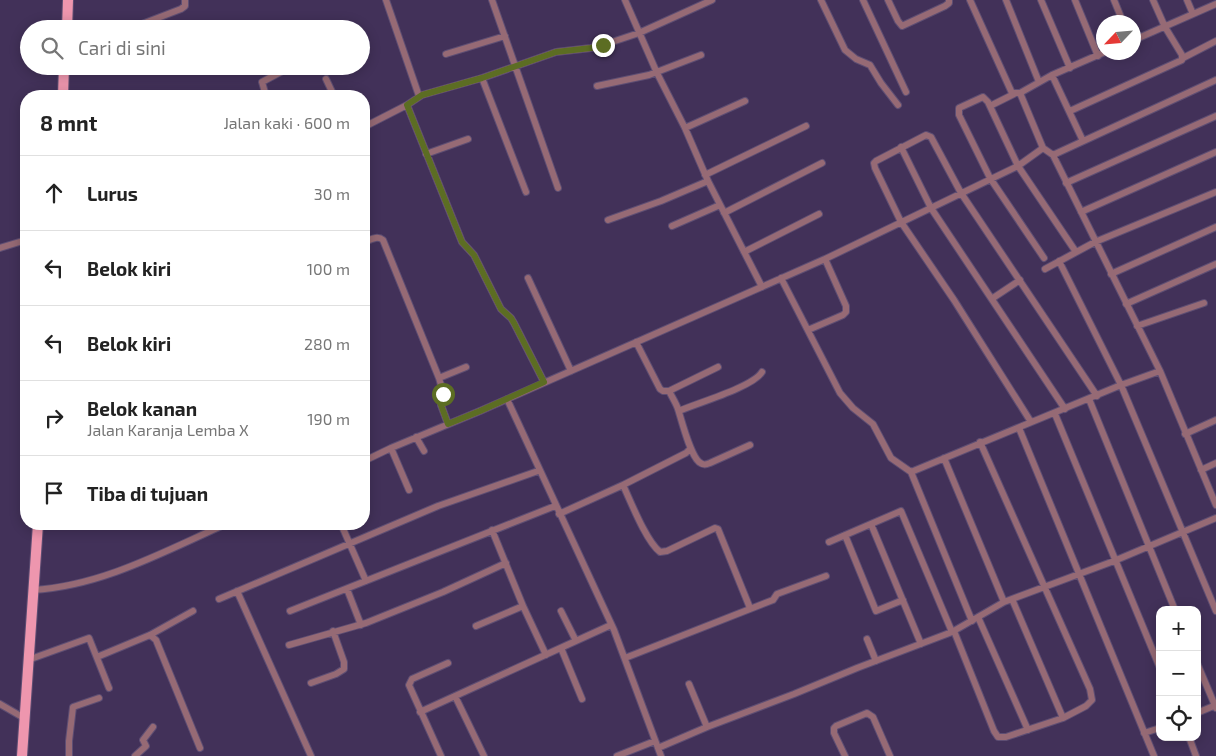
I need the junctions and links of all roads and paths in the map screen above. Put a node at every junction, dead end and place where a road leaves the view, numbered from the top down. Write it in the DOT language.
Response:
graph roads {
  1 [pos="68,0"];
  2 [pos="185,0"];
  3 [pos="386,0"];
  4 [pos="492,0"];
  5 [pos="625,0"];
  6 [pos="712,0"];
  7 [pos="821,0"];
  8 [pos="863,0"];
  9 [pos="888,0"];
  10 [pos="948,0"];
  11 [pos="970,0"];
  12 [pos="1006,0"];
  13 [pos="1041,0"];
  14 [pos="1075,0"];
  15 [pos="1114,0"];
  16 [pos="1153,0"];
  17 [pos="1187,0"];
  18 [pos="1216,4"];
  19 [pos="1193,14"];
  20 [pos="1120,15"];
  21 [pos="67,20"];
  22 [pos="153,20"];
  23 [pos="1165,26"];
  24 [pos="639,33"];
  25 [pos="505,36"];
  26 [pos="1141,37"];
  27 [pos="1216,41"];
  28 [pos="1096,51"];
  29 [pos="446,54"];
  30 [pos="701,55"];
  31 [pos="1096,57"];
  32 [pos="1182,58"];
  33 [pos="515,67"];
  34 [pos="1070,68"];
  35 [pos="657,73"];
  36 [pos="64,75"];
  37 [pos="275,75"];
  38 [pos="1052,75"];
  39 [pos="482,78"];
  40 [pos="326,79"];
  41 [pos="1216,80"];
  42 [pos="1039,82"];
  43 [pos="597,86"];
  44 [pos="63,90"];
  45 [pos="264,90"];
  46 [pos="331,90"];
  47 [pos="906,92"];
  48 [pos="1017,93"];
  49 [pos="419,96"];
  50 [pos="745,101"];
  51 [pos="407,105"];
  52 [pos="898,105"];
  53 [pos="990,106"];
  54 [pos="1070,112"];
  55 [pos="1216,116"];
  56 [pos="370,124"];
  57 [pos="806,126"];
  58 [pos="685,128"];
  59 [pos="468,139"];
  60 [pos="1084,141"];
  61 [pos="902,147"];
  62 [pos="1044,148"];
  63 [pos="1216,152"];
  64 [pos="426,154"];
  65 [pos="1052,156"];
  66 [pos="822,163"];
  67 [pos="1018,166"];
  68 [pos="707,178"];
  69 [pos="990,178"];
  70 [pos="1066,183"];
  71 [pos="558,188"];
  72 [pos="526,192"];
  73 [pos="1216,192"];
  74 [pos="961,193"];
  75 [pos="720,205"];
  76 [pos="931,208"];
  77 [pos="1081,212"];
  78 [pos="724,213"];
  79 [pos="819,214"];
  80 [pos="608,220"];
  81 [pos="901,222"];
  82 [pos="672,226"];
  83 [pos="1216,227"];
  84 [pos="370,240"];
  85 [pos="20,242"];
  86 [pos="1095,242"];
  87 [pos="0,248"];
  88 [pos="744,252"];
  89 [pos="1076,252"];
  90 [pos="1044,258"];
  91 [pos="825,259"];
  92 [pos="1059,261"];
  93 [pos="1215,266"];
  94 [pos="1045,269"];
  95 [pos="1111,274"];
  96 [pos="528,278"];
  97 [pos="781,278"];
  98 [pos="1020,280"];
  99 [pos="762,287"];
  100 [pos="992,298"];
  101 [pos="1204,303"];
  102 [pos="1126,304"];
  103 [pos="1137,326"];
  104 [pos="808,330"];
  105 [pos="636,342"];
  106 [pos="466,367"];
  107 [pos="718,367"];
  108 [pos="571,371"];
  109 [pos="1160,371"];
  110 [pos="762,372"];
  111 [pos="439,378"];
  112 [pos="544,382"];
  113 [pos="1121,385"];
  114 [pos="669,391"];
  115 [pos="1097,396"];
  116 [pos="1089,399"];
  117 [pos="507,400"];
  118 [pos="1065,409"];
  119 [pos="679,411"];
  120 [pos="1055,414"];
  121 [pos="1216,420"];
  122 [pos="1031,422"];
  123 [pos="448,424"];
  124 [pos="1019,428"];
  125 [pos="1185,434"];
  126 [pos="416,437"];
  127 [pos="980,442"];
  128 [pos="750,446"];
  129 [pos="391,448"];
  130 [pos="690,449"];
  131 [pos="424,451"];
  132 [pos="370,458"];
  133 [pos="944,458"];
  134 [pos="1216,463"];
  135 [pos="1201,470"];
  136 [pos="538,471"];
  137 [pos="911,472"];
  138 [pos="623,485"];
  139 [pos="409,490"];
  140 [pos="1216,504"];
  141 [pos="555,506"];
  142 [pos="559,514"];
  143 [pos="1216,518"];
  144 [pos="871,524"];
  145 [pos="38,530"];
  146 [pos="212,530"];
  147 [pos="344,530"];
  148 [pos="492,530"];
  149 [pos="1183,532"];
  150 [pos="845,535"];
  151 [pos="829,542"];
  152 [pos="350,543"];
  153 [pos="1149,546"];
  154 [pos="1114,560"];
  155 [pos="506,563"];
  156 [pos="1079,574"];
  157 [pos="826,576"];
  158 [pos="366,581"];
  159 [pos="1044,588"];
  160 [pos="347,589"];
  161 [pos="33,590"];
  162 [pos="237,591"];
  163 [pos="219,599"];
  164 [pos="1012,599"];
  165 [pos="902,600"];
  166 [pos="1004,602"];
  167 [pos="523,606"];
  168 [pos="1173,606"];
  169 [pos="750,608"];
  170 [pos="193,611"];
  171 [pos="290,611"];
  172 [pos="561,611"];
  173 [pos="1216,611"];
  174 [pos="975,619"];
  175 [pos="362,625"];
  176 [pos="611,625"];
  177 [pos="476,626"];
  178 [pos="334,631"];
  179 [pos="953,632"];
  180 [pos="150,635"];
  181 [pos="867,639"];
  182 [pos="576,641"];
  183 [pos="921,644"];
  184 [pos="288,645"];
  185 [pos="561,648"];
  186 [pos="546,655"];
  187 [pos="97,657"];
  188 [pos="625,658"];
  189 [pos="1156,659"];
  190 [pos="28,660"];
  191 [pos="876,660"];
  192 [pos="448,662"];
  193 [pos="1201,672"];
  194 [pos="311,683"];
  195 [pos="689,684"];
  196 [pos="109,688"];
  197 [pos="455,696"];
  198 [pos="99,698"];
  199 [pos="582,699"];
  200 [pos="0,704"];
  201 [pos="1216,706"];
  202 [pos="420,712"];
  203 [pos="1201,712"];
  204 [pos="24,718"];
  205 [pos="1063,718"];
  206 [pos="153,727"];
  207 [pos="707,727"];
  208 [pos="1028,730"];
  209 [pos="1156,730"];
  210 [pos="1144,734"];
  211 [pos="655,741"];
  212 [pos="1190,741"];
  213 [pos="200,748"];
  214 [pos="658,748"];
  215 [pos="22,756"];
  216 [pos="69,756"];
  217 [pos="135,756"];
  218 [pos="311,756"];
  219 [pos="441,756"];
  220 [pos="484,756"];
  221 [pos="617,756"];
  222 [pos="661,756"];
  223 [pos="845,756"];
  224 [pos="890,756"];
  225 [pos="1154,756"];
  226 [pos="1196,756"];
  1 -- 21 [label="main road"];
  2 -- 22 [label="street"];
  3 -- 49 [label="street"];
  4 -- 25 [label="street"];
  5 -- 24 [label="street"];
  6 -- 24 [label="street"];
  7 -- 52 [label="street"];
  8 -- 47 [label="street"];
  9 -- 10 [label="street"];
  11 -- 48 [label="street"];
  12 -- 42 [label="street"];
  13 -- 34 [label="street"];
  14 -- 28 [label="street"];
  15 -- 20 [label="street"];
  16 -- 23 [label="street"];
  17 -- 19 [label="street"];
  18 -- 19 [label="street"];
  19 -- 23 [label="street"];
  23 -- 26 [label="street"];
  23 -- 32 [label="street"];
  24 -- 33 [label="street"];
  24 -- 35 [label="street"];
  25 -- 29 [label="street"];
  25 -- 33 [label="street"];
  27 -- 32 [label="street"];
  30 -- 35 [label="street"];
  31 -- 34 [label="street"];
  32 -- 54 [label="street"];
  33 -- 39 [label="street"];
  33 -- 71 [label="street"];
  34 -- 38 [label="street"];
  35 -- 43 [label="street"];
  35 -- 58 [label="street"];
  36 -- 44 [label="main road"];
  37 -- 45 [label="street"];
  38 -- 42 [label="street"];
  38 -- 54 [label="street"];
  39 -- 49 [label="street"];
  39 -- 72 [label="street"];
  40 -- 46 [label="street"];
  41 -- 60 [label="street"];
  42 -- 48 [label="street"];
  48 -- 53 [label="street"];
  48 -- 62 [label="street"];
  49 -- 51 [label="street"];
  50 -- 58 [label="street"];
  51 -- 56 [label="street"];
  51 -- 64 [label="street"];
  53 -- 67 [label="street"];
  53 -- 69 [label="street"];
  54 -- 60 [label="street"];
  55 -- 70 [label="street"];
  57 -- 68 [label="street"];
  58 -- 68 [label="street"];
  59 -- 64 [label="street"];
  60 -- 65 [label="street"];
  61 -- 74 [label="street"];
  61 -- 76 [label="street"];
  61 -- 81 [label="street"];
  62 -- 65 [label="street"];
  62 -- 67 [label="street"];
  63 -- 77 [label="street"];
  64 -- 112 [label="street"];
  65 -- 70 [label="street"];
  66 -- 78 [label="street"];
  67 -- 69 [label="street"];
  67 -- 89 [label="street"];
  68 -- 75 [label="street"];
  68 -- 80 [label="street"];
  69 -- 74 [label="street"];
  69 -- 90 [label="street"];
  70 -- 77 [label="street"];
  73 -- 86 [label="street"];
  74 -- 76 [label="street"];
  74 -- 98 [label="street"];
  75 -- 78 [label="street"];
  75 -- 82 [label="street"];
  76 -- 81 [label="street"];
  76 -- 100 [label="street"];
  77 -- 86 [label="street"];
  78 -- 88 [label="street"];
  79 -- 88 [label="street"];
  81 -- 91 [label="street"];
  81 -- 122 [label="street"];
  83 -- 95 [label="street"];
  84 -- 111 [label="street"];
  85 -- 87 [label="street"];
  86 -- 89 [label="street"];
  86 -- 95 [label="street"];
  88 -- 99 [label="street"];
  89 -- 92 [label="street"];
  91 -- 97 [label="street"];
  91 -- 104 [label="street"];
  92 -- 94 [label="street"];
  92 -- 113 [label="street"];
  93 -- 102 [label="street"];
  95 -- 102 [label="street"];
  96 -- 108 [label="street"];
  97 -- 99 [label="street"];
  97 -- 104 [label="street"];
  98 -- 100 [label="street"];
  98 -- 115 [label="street"];
  99 -- 105 [label="street"];
  100 -- 118 [label="street"];
  101 -- 103 [label="street"];
  102 -- 103 [label="street"];
  103 -- 109 [label="street"];
  104 -- 137 [label="street"];
  105 -- 108 [label="street"];
  105 -- 114 [label="street"];
  106 -- 111 [label="street"];
  107 -- 114 [label="street"];
  108 -- 112 [label="street"];
  109 -- 113 [label="street"];
  109 -- 125 [label="street"];
  110 -- 119 [label="street"];
  111 -- 123 [label="street"];
  112 -- 117 [label="street"];
  113 -- 115 [label="street"];
  113 -- 149 [label="street"];
  114 -- 119 [label="street"];
  115 -- 116 [label="street"];
  116 -- 118 [label="street"];
  116 -- 153 [label="street"];
  117 -- 123 [label="street"];
  117 -- 136 [label="street"];
  118 -- 120 [label="street"];
  119 -- 130 [label="street"];
  120 -- 122 [label="street"];
  120 -- 154 [label="street"];
  121 -- 125 [label="street"];
  122 -- 124 [label="street"];
  123 -- 126 [label="street"];
  124 -- 127 [label="street"];
  124 -- 156 [label="street"];
  125 -- 135 [label="street"];
  126 -- 129 [label="street"];
  126 -- 131 [label="street"];
  127 -- 133 [label="street"];
  127 -- 159 [label="street"];
  128 -- 130 [label="street"];
  129 -- 132 [label="street"];
  129 -- 139 [label="street"];
  130 -- 138 [label="street"];
  133 -- 137 [label="street"];
  133 -- 166 [label="street"];
  134 -- 135 [label="street"];
  135 -- 140 [label="street"];
  136 -- 141 [label="street"];
  136 -- 152 [label="street"];
  137 -- 174 [label="street"];
  138 -- 142 [label="street"];
  138 -- 169 [label="street"];
  141 -- 142 [label="street"];
  141 -- 148 [label="street"];
  142 -- 176 [label="street"];
  143 -- 149 [label="street"];
  144 -- 150 [label="street"];
  144 -- 165 [label="street"];
  144 -- 179 [label="street"];
  145 -- 161 [label="main road"];
  146 -- 161 [label="street"];
  147 -- 152 [label="street"];
  148 -- 155 [label="street"];
  148 -- 158 [label="street"];
  149 -- 153 [label="street"];
  149 -- 173 [label="street"];
  150 -- 151 [label="street"];
  150 -- 165 [label="street"];
  152 -- 158 [label="street"];
  152 -- 162 [label="street"];
  153 -- 154 [label="street"];
  153 -- 168 [label="street"];
  154 -- 156 [label="street"];
  154 -- 189 [label="street"];
  155 -- 167 [label="street"];
  155 -- 175 [label="street"];
  156 -- 159 [label="street"];
  156 -- 210 [label="street"];
  157 -- 169 [label="street"];
  158 -- 160 [label="street"];
  159 -- 164 [label="street"];
  159 -- 205 [label="street"];
  160 -- 171 [label="street"];
  160 -- 175 [label="street"];
  161 -- 190 [label="main road"];
  162 -- 163 [label="street"];
  162 -- 218 [label="street"];
  164 -- 166 [label="street"];
  164 -- 205 [label="street"];
  165 -- 183 [label="street"];
  166 -- 174 [label="street"];
  167 -- 177 [label="street"];
  167 -- 186 [label="street"];
  169 -- 188 [label="street"];
  170 -- 180 [label="street"];
  172 -- 182 [label="street"];
  174 -- 179 [label="street"];
  174 -- 208 [label="street"];
  175 -- 178 [label="street"];
  176 -- 182 [label="street"];
  176 -- 188 [label="street"];
  178 -- 184 [label="street"];
  178 -- 194 [label="street"];
  179 -- 183 [label="street"];
  179 -- 208 [label="street"];
  180 -- 187 [label="street"];
  180 -- 213 [label="street"];
  181 -- 191 [label="street"];
  182 -- 185 [label="street"];
  183 -- 191 [label="street"];
  185 -- 186 [label="street"];
  185 -- 199 [label="street"];
  186 -- 197 [label="street"];
  187 -- 190 [label="street"];
  187 -- 196 [label="street"];
  188 -- 211 [label="street"];
  190 -- 204 [label="main road"];
  191 -- 207 [label="street"];
  192 -- 202 [label="street"];
  193 -- 201 [label="street"];
  195 -- 207 [label="street"];
  197 -- 202 [label="street"];
  197 -- 220 [label="street"];
  198 -- 216 [label="street"];
  200 -- 204 [label="street"];
  201 -- 203 [label="street"];
  202 -- 219 [label="street"];
  204 -- 215 [label="main road"];
  205 -- 208 [label="street"];
  206 -- 217 [label="street"];
  207 -- 214 [label="street"];
  209 -- 210 [label="street"];
  210 -- 225 [label="street"];
  211 -- 214 [label="street"];
  211 -- 221 [label="street"];
  212 -- 226 [label="street"];
  214 -- 222 [label="street"];
  223 -- 224 [label="street"];
}
